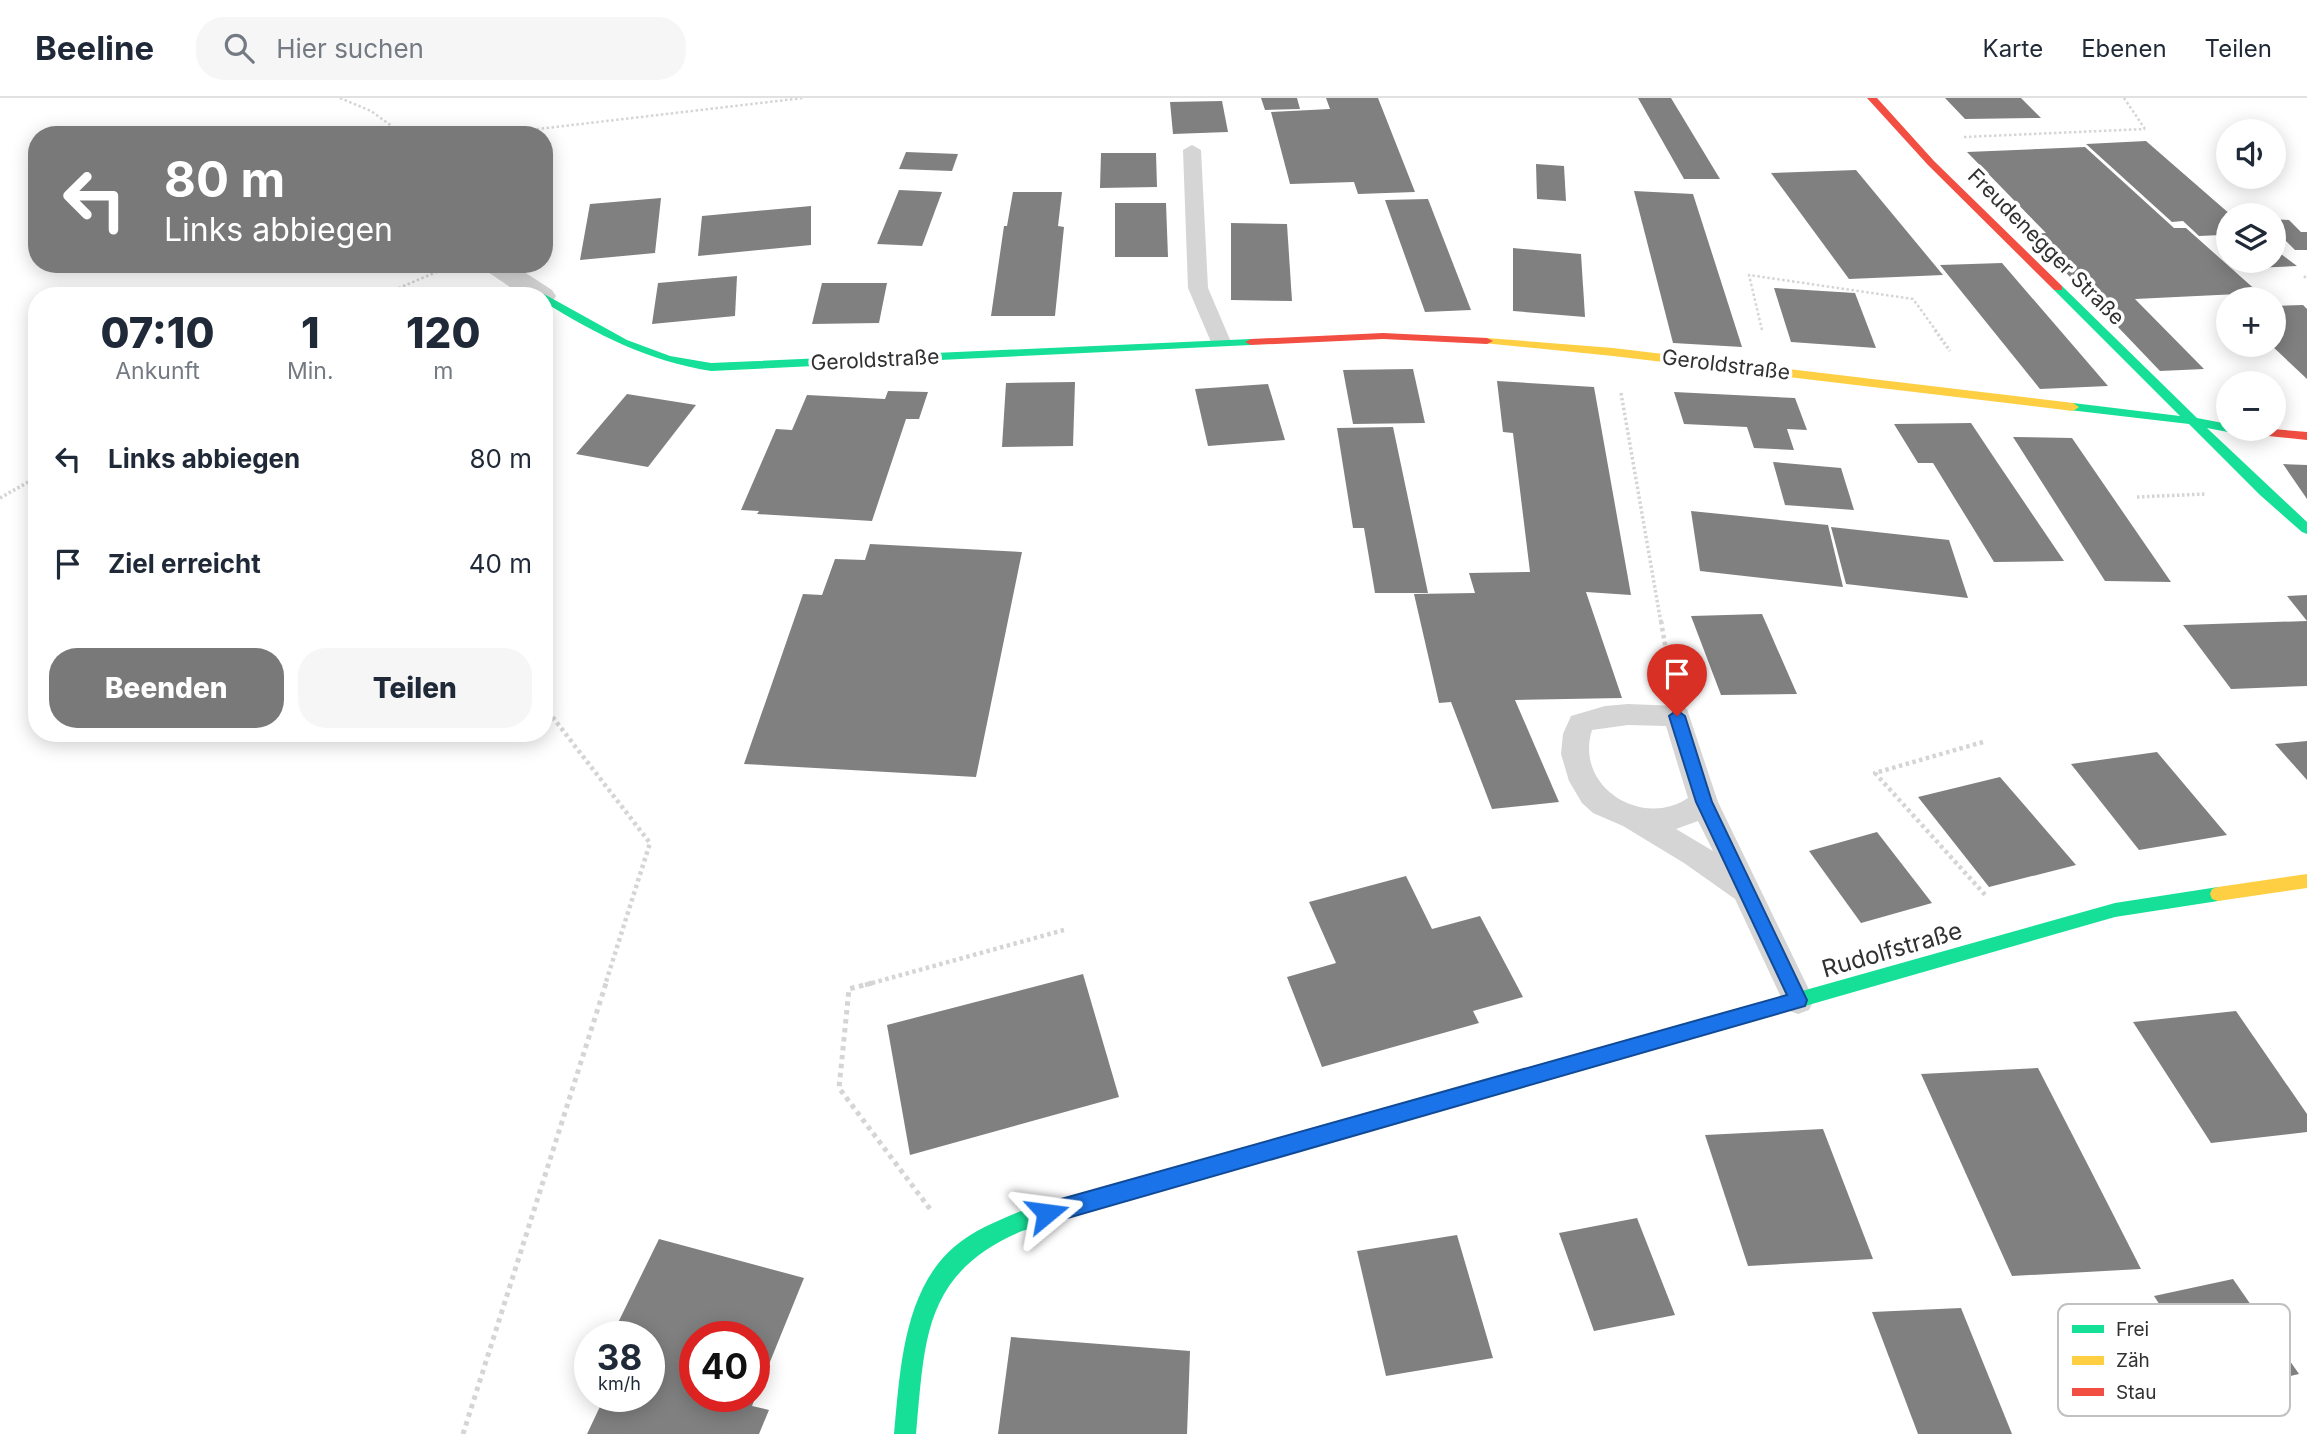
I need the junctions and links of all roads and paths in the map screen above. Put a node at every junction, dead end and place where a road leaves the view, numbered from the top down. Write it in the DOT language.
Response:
graph roads {
  1 [pos="340,98"];
  2 [pos="803,98"];
  3 [pos="1872,98"];
  4 [pos="2124,98"];
  5 [pos="392,126"];
  6 [pos="553,127"];
  7 [pos="1910,139"];
  8 [pos="1192,150"];
  9 [pos="435,273"];
  10 [pos="507,273"];
  11 [pos="401,287"];
  12 [pos="528,287"];
  13 [pos="553,304"];
  14 [pos="1221,342"];
  15 [pos="1613,352"];
  16 [pos="1772,371"];
  17 [pos="1984,397"];
  18 [pos="2194,421"];
  19 [pos="2216,426"];
  20 [pos="2286,434"];
  21 [pos="2307,436"];
  22 [pos="28,482"];
  23 [pos="0,498"];
  24 [pos="2307,529"];
  25 [pos="1677,716"];
  26 [pos="553,718"];
  27 [pos="1983,742"];
  28 [pos="1704,802"];
  29 [pos="1630,817"];
  30 [pos="2307,881"];
  31 [pos="1745,891"];
  32 [pos="1065,930"];
  33 [pos="2023,936"];
  34 [pos="1798,1000"];
  35 [pos="961,1252"];
  36 [pos="463,1434"];
  37 [pos="905,1434"];
  1 -- 5 [label="path"];
  2 -- 6 [label="path"];
  3 -- 7 [label="street, Freudenegger Straße"];
  4 -- 7 [label="path"];
  7 -- 18 [label="street, Freudenegger Straße"];
  8 -- 14 [label="lane"];
  9 -- 11 [label="path"];
  10 -- 12 [label="street, Geroldstraße"];
  13 -- 14 [label="street, Geroldstraße"];
  14 -- 15 [label="street, Geroldstraße"];
  15 -- 16 [label="street, Geroldstraße"];
  15 -- 25 [label="path"];
  16 -- 17 [label="street, Geroldstraße"];
  16 -- 17 [label="path"];
  17 -- 18 [label="street, Geroldstraße"];
  18 -- 19 [label="street, Geroldstraße"];
  18 -- 24 [label="street, Freudenegger Straße"];
  20 -- 21 [label="street"];
  22 -- 23 [label="path"];
  25 -- 28 [label="lane"];
  25 -- 29 [label="lane"];
  26 -- 36 [label="path"];
  27 -- 33 [label="path"];
  28 -- 29 [label="lane"];
  28 -- 31 [label="lane"];
  29 -- 31 [label="lane"];
  30 -- 33 [label="street, Rudolfstraße"];
  31 -- 34 [label="lane"];
  32 -- 35 [label="path"];
  33 -- 34 [label="street, Rudolfstraße"];
  34 -- 35 [label="street, Rudolfstraße"];
  35 -- 37 [label="street, Rudolfstraße"];
}
